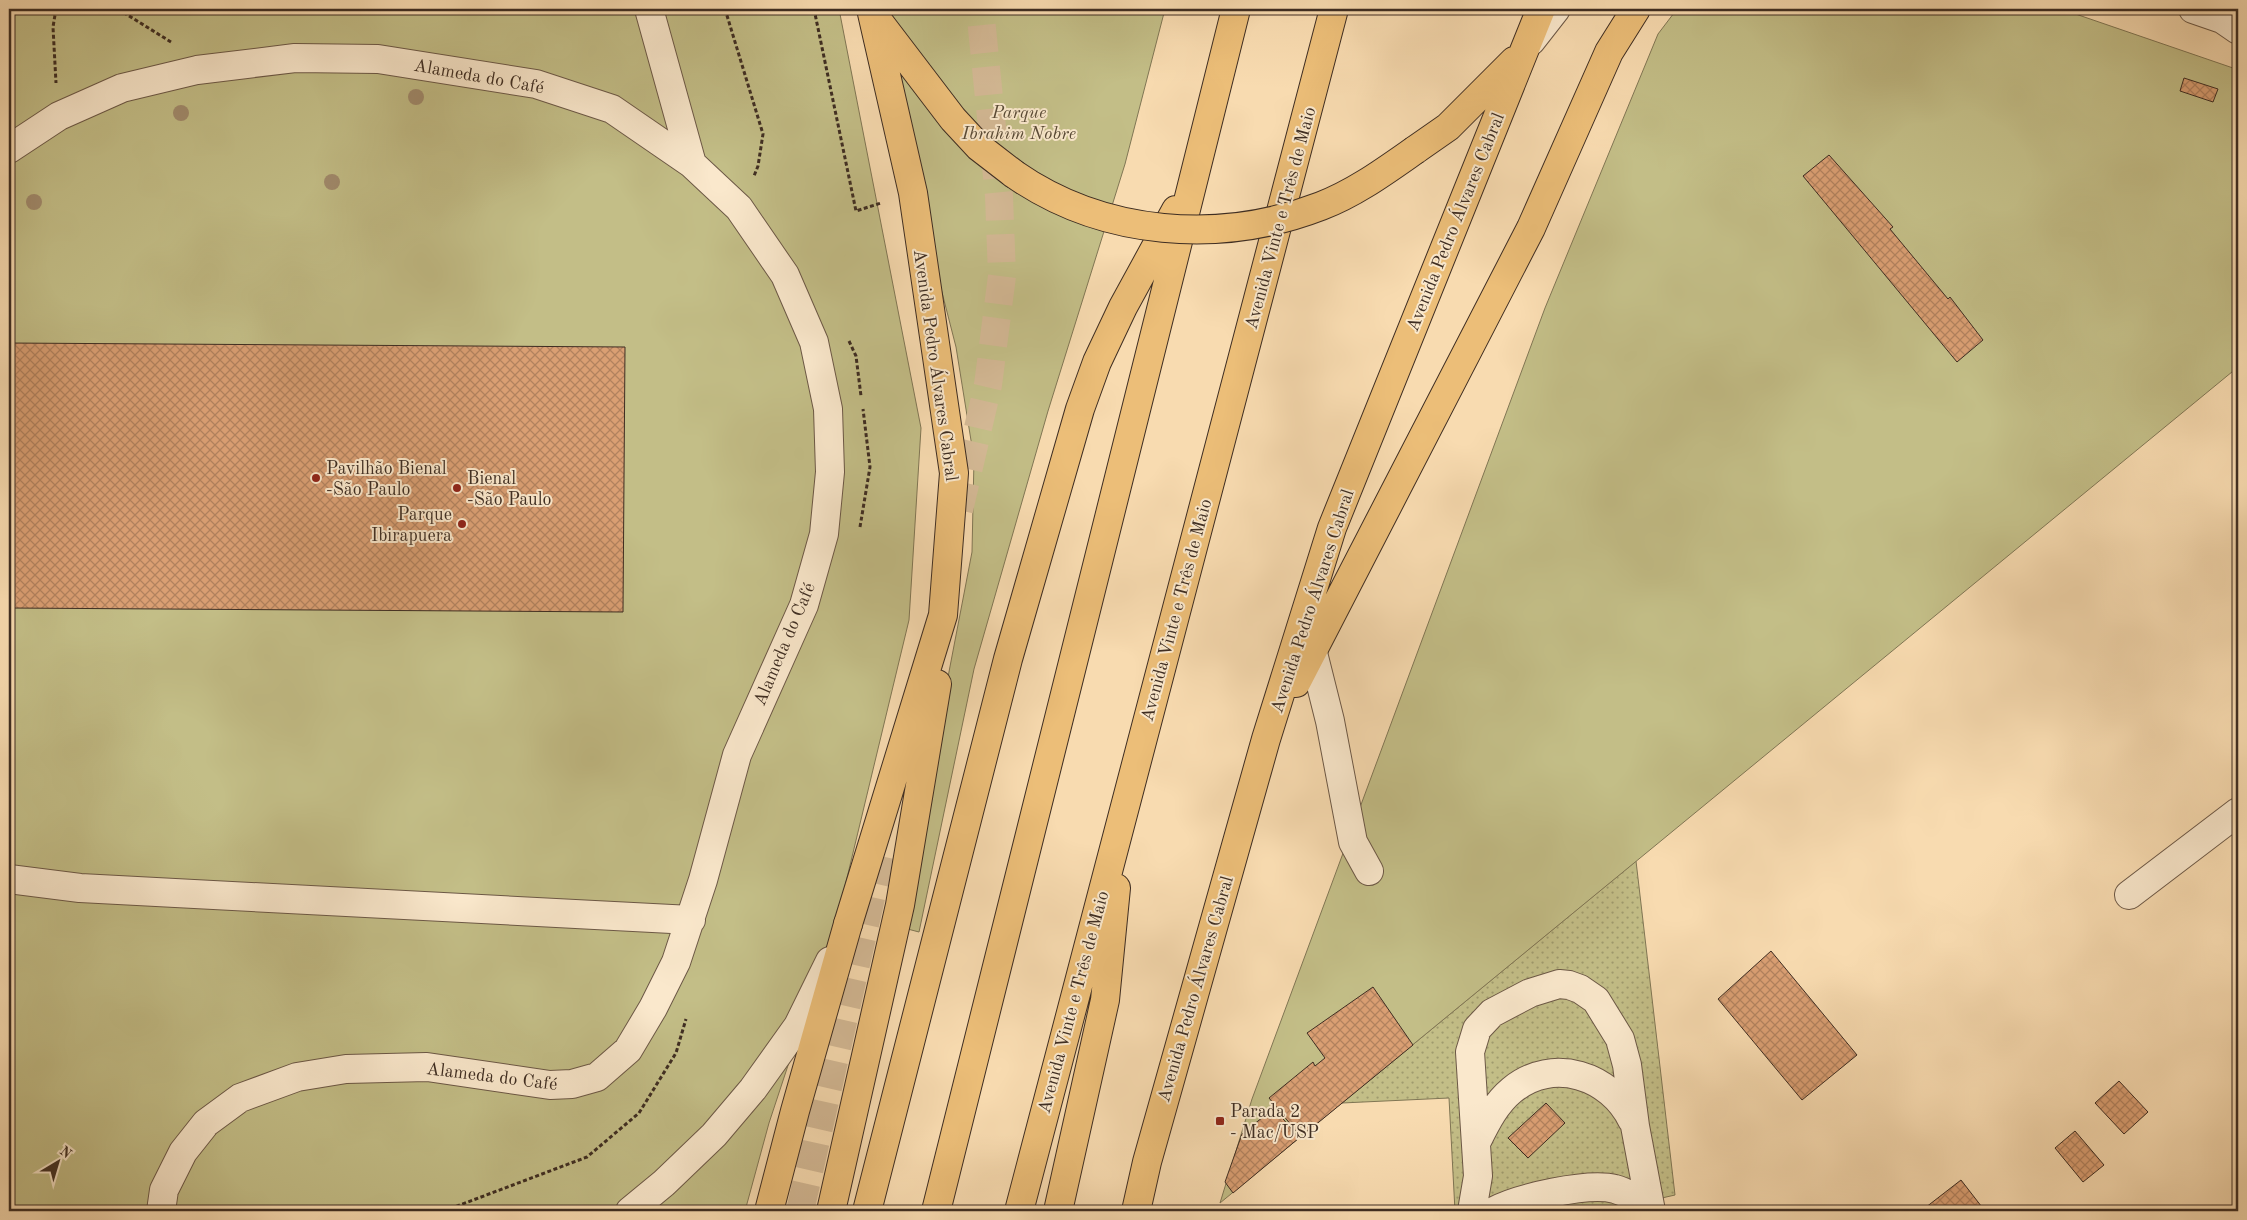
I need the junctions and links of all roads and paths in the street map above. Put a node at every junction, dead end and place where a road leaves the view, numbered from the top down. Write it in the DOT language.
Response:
graph roads {
  1 [pos="56,9"];
  2 [pos="118,9"];
  3 [pos="649,9"];
  4 [pos="726,9"];
  5 [pos="814,9"];
  6 [pos="1236,9"];
  7 [pos="1334,9"];
  8 [pos="1541,9"];
  9 [pos="1556,9"];
  10 [pos="1636,9"];
  11 [pos="2193,9"];
  12 [pos="871,10"];
  13 [pos="2238,30"];
  14 [pos="1524,50"];
  15 [pos="215,68"];
  16 [pos="59,116"];
  17 [pos="9,149"];
  18 [pos="692,164"];
  19 [pos="1196,176"];
  20 [pos="752,182"];
  21 [pos="913,193"];
  22 [pos="943,615"];
  23 [pos="1313,653"];
  24 [pos="1266,740"];
  25 [pos="1124,805"];
  26 [pos="2238,812"];
  27 [pos="1369,871"];
  28 [pos="9,879"];
  29 [pos="2129,895"];
  30 [pos="691,920"];
  31 [pos="848,924"];
  32 [pos="1635,1126"];
  33 [pos="1476,1143"];
  34 [pos="160,1211"];
  35 [pos="630,1211"];
  36 [pos="769,1211"];
  37 [pos="831,1211"];
  38 [pos="867,1211"];
  39 [pos="936,1211"];
  40 [pos="1019,1211"];
  41 [pos="1058,1211"];
  42 [pos="1136,1211"];
  43 [pos="1472,1211"];
  44 [pos="1494,1211"];
  45 [pos="1647,1211"];
  46 [pos="1651,1211"];
  1 -- 16 [label="path"];
  2 -- 15 [label="path"];
  3 -- 18 [label="street"];
  4 -- 20 [label="path"];
  5 -- 21 [label="path"];
  6 -- 19 [label="main road"];
  7 -- 25 [label="main road, Avenida Vinte e Três de Maio"];
  8 -- 14 [label="main road, Avenida Pedro Álvares Cabral"];
  9 -- 14 [label="street"];
  10 -- 23 [label="main road"];
  11 -- 13 [label="street"];
  12 -- 14 [label="main road, bridge"];
  12 -- 21 [label="main road, Avenida Pedro Álvares Cabral"];
  14 -- 24 [label="main road, Avenida Pedro Álvares Cabral"];
  15 -- 16 [label="street, Alameda do Café"];
  15 -- 18 [label="street, Alameda do Café"];
  16 -- 17 [label="street, Alameda do Café"];
  18 -- 30 [label="street, Alameda do Café"];
  19 -- 38 [label="main road"];
  19 -- 39 [label="main road"];
  21 -- 22 [label="main road, Avenida Pedro Álvares Cabral"];
  22 -- 31 [label="main road, Avenida Pedro Álvares Cabral"];
  22 -- 37 [label="main road"];
  23 -- 24 [label="main road"];
  23 -- 27 [label="street"];
  24 -- 42 [label="main road, Avenida Pedro Álvares Cabral"];
  25 -- 40 [label="main road, Avenida Vinte e Três de Maio"];
  25 -- 41 [label="main road"];
  26 -- 29 [label="street"];
  28 -- 30 [label="street"];
  30 -- 34 [label="street, Alameda do Café"];
  31 -- 35 [label="street"];
  31 -- 36 [label="main road, Avenida Pedro Álvares Cabral"];
  32 -- 33 [label="street"];
  32 -- 33 [label="street"];
  32 -- 46 [label="street"];
  33 -- 43 [label="street"];
  44 -- 45 [label="street"];
}
